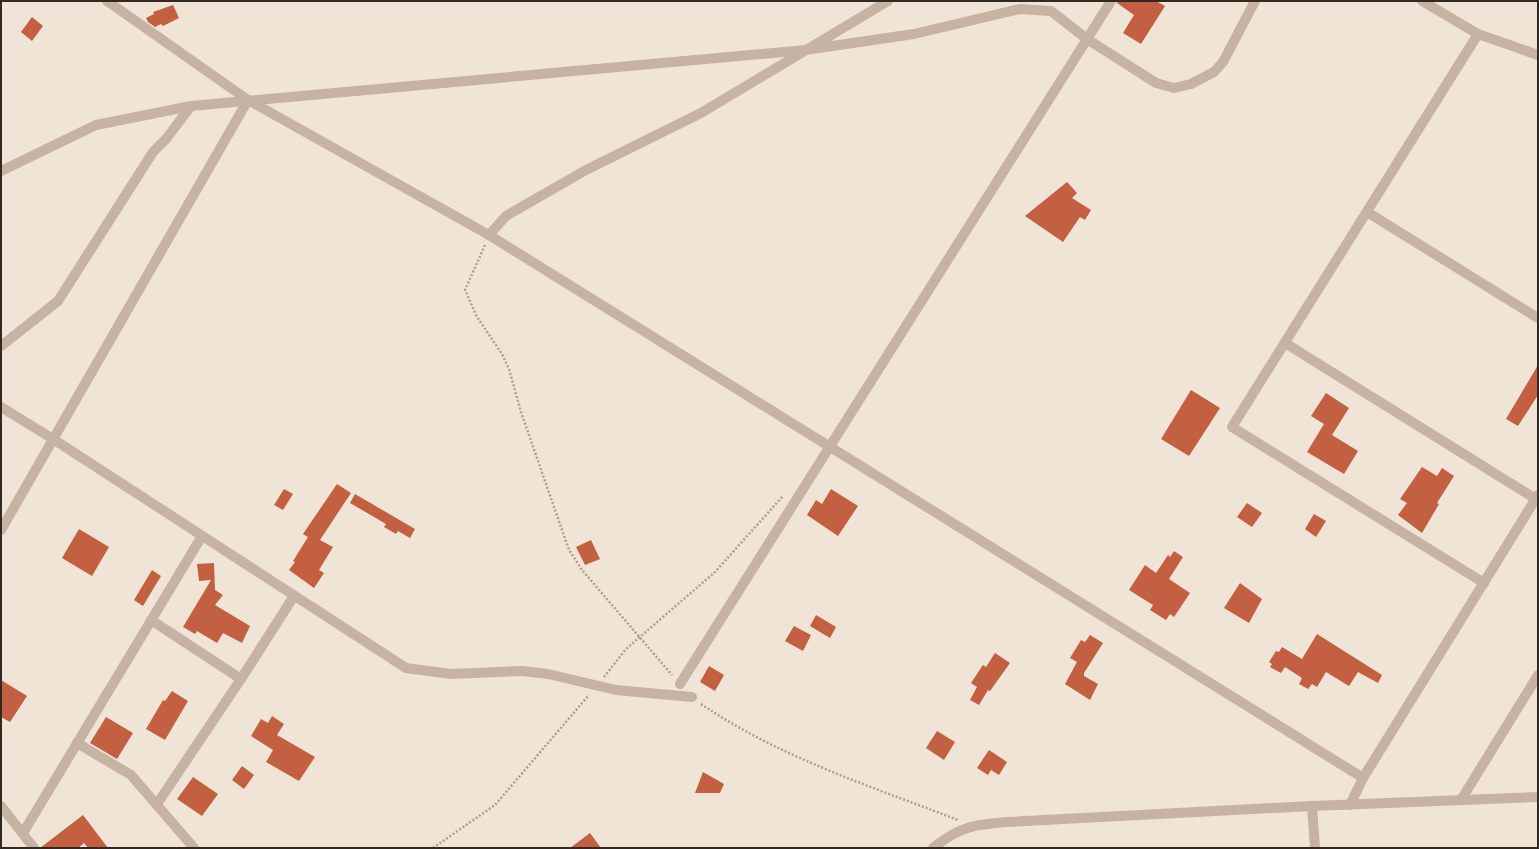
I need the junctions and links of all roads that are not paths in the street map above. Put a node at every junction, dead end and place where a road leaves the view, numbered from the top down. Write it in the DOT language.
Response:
graph roads {
  1 [pos="107,1"];
  2 [pos="888,1"];
  3 [pos="1111,1"];
  4 [pos="1255,1"];
  5 [pos="1422,1"];
  6 [pos="1478,34"];
  7 [pos="1087,39"];
  8 [pos="805,50"];
  9 [pos="1538,55"];
  10 [pos="248,100"];
  11 [pos="191,106"];
  12 [pos="1,171"];
  13 [pos="1367,212"];
  14 [pos="489,235"];
  15 [pos="1538,318"];
  16 [pos="1285,343"];
  17 [pos="1,346"];
  18 [pos="1,407"];
  19 [pos="54,439"];
  20 [pos="829,446"];
  21 [pos="1537,497"];
  22 [pos="1,530"];
  23 [pos="202,536"];
  24 [pos="1484,583"];
  25 [pos="294,596"];
  26 [pos="151,620"];
  27 [pos="1538,675"];
  28 [pos="241,679"];
  29 [pos="680,684"];
  30 [pos="692,698"];
  31 [pos="77,743"];
  32 [pos="1364,778"];
  33 [pos="1538,797"];
  34 [pos="1461,800"];
  35 [pos="157,804"];
  36 [pos="1350,804"];
  37 [pos="1,806"];
  38 [pos="1312,806"];
  39 [pos="23,833"];
  40 [pos="34,848"];
  41 [pos="194,848"];
  42 [pos="933,848"];
  43 [pos="1315,848"];
  1 -- 10 [label="street"];
  2 -- 8 [label="street"];
  3 -- 7 [label="street"];
  4 -- 7 [label="street"];
  5 -- 6 [label="street"];
  6 -- 9 [label="street"];
  6 -- 13 [label="street"];
  7 -- 8 [label="street"];
  7 -- 20 [label="street"];
  8 -- 10 [label="street"];
  8 -- 14 [label="street"];
  10 -- 11 [label="street"];
  10 -- 14 [label="street"];
  10 -- 19 [label="street"];
  11 -- 12 [label="street"];
  11 -- 17 [label="street"];
  13 -- 15 [label="street"];
  13 -- 16 [label="street"];
  14 -- 20 [label="street"];
  16 -- 21 [label="street"];
  16 -- 24 [label="street"];
  18 -- 19 [label="street"];
  19 -- 22 [label="street"];
  19 -- 23 [label="street"];
  20 -- 29 [label="street"];
  20 -- 32 [label="street"];
  21 -- 24 [label="street"];
  23 -- 25 [label="street"];
  23 -- 26 [label="street"];
  24 -- 32 [label="street"];
  25 -- 28 [label="street"];
  25 -- 30 [label="street"];
  26 -- 28 [label="street"];
  26 -- 31 [label="street"];
  27 -- 34 [label="street"];
  28 -- 35 [label="street"];
  31 -- 35 [label="street"];
  31 -- 39 [label="street"];
  32 -- 36 [label="street"];
  33 -- 34 [label="street"];
  34 -- 36 [label="street"];
  35 -- 41 [label="street"];
  36 -- 38 [label="street"];
  37 -- 39 [label="street"];
  38 -- 42 [label="street"];
  38 -- 43 [label="street"];
  39 -- 40 [label="street"];
}
